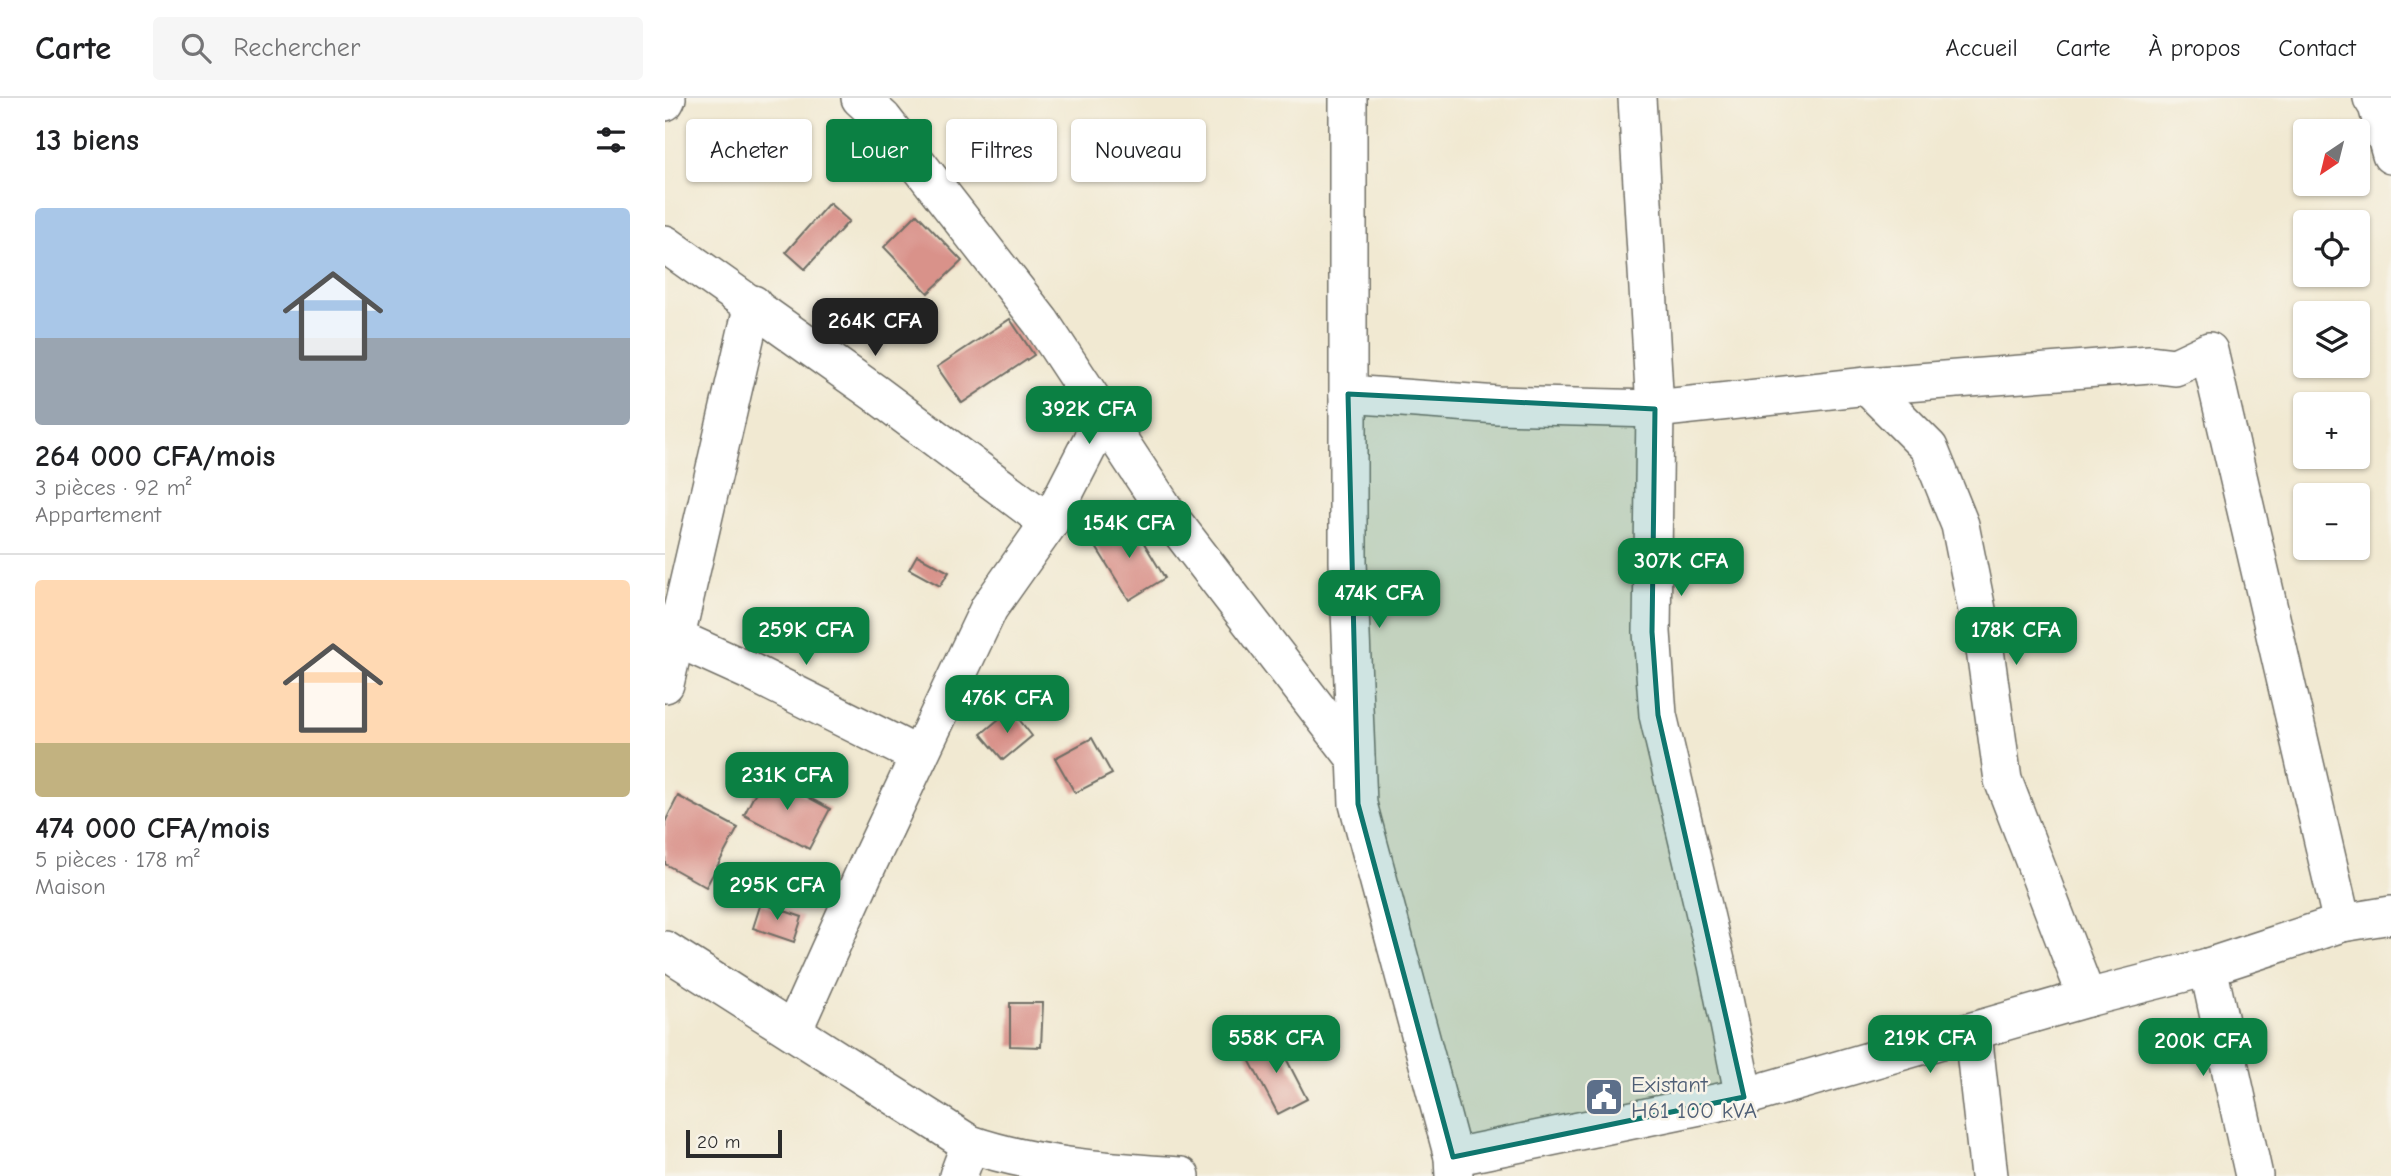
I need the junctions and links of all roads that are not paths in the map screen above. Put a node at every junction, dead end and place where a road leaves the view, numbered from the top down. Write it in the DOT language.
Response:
graph roads {
  1 [pos="860,98"];
  2 [pos="1347,98"];
  3 [pos="1637,98"];
  4 [pos="2372,98"];
  5 [pos="2391,155"];
  6 [pos="665,244"];
  7 [pos="753,304"];
  8 [pos="1867,386"];
  9 [pos="1348,394"];
  10 [pos="1655,409"];
  11 [pos="1104,416"];
  12 [pos="1049,523"];
  13 [pos="670,636"];
  14 [pos="665,684"];
  15 [pos="919,756"];
  16 [pos="1356,759"];
  17 [pos="2391,915"];
  18 [pos="2342,923"];
  19 [pos="665,950"];
  20 [pos="2208,967"];
  21 [pos="2087,998"];
  22 [pos="793,1031"];
  23 [pos="1973,1033"];
  24 [pos="1744,1097"];
  25 [pos="964,1160"];
  26 [pos="1454,1167"];
  27 [pos="1181,1176"];
  28 [pos="1989,1176"];
  29 [pos="2254,1176"];
  1 -- 11 [label="street"];
  2 -- 9 [label="street"];
  3 -- 10 [label="street"];
  4 -- 5 [label="street"];
  6 -- 7 [label="street"];
  7 -- 12 [label="street"];
  7 -- 13 [label="street"];
  8 -- 10 [label="street"];
  8 -- 18 [label="street"];
  8 -- 21 [label="street"];
  9 -- 10 [label="street"];
  9 -- 16 [label="street"];
  10 -- 24 [label="street"];
  11 -- 12 [label="street"];
  11 -- 16 [label="street"];
  12 -- 15 [label="street"];
  13 -- 14 [label="street"];
  13 -- 15 [label="street"];
  15 -- 22 [label="street"];
  16 -- 26 [label="street"];
  17 -- 18 [label="street"];
  18 -- 20 [label="street"];
  19 -- 22 [label="street"];
  20 -- 21 [label="street"];
  20 -- 29 [label="street"];
  21 -- 23 [label="street"];
  22 -- 25 [label="street"];
  23 -- 24 [label="street"];
  23 -- 28 [label="street"];
  24 -- 26 [label="street"];
  25 -- 27 [label="street"];
}
